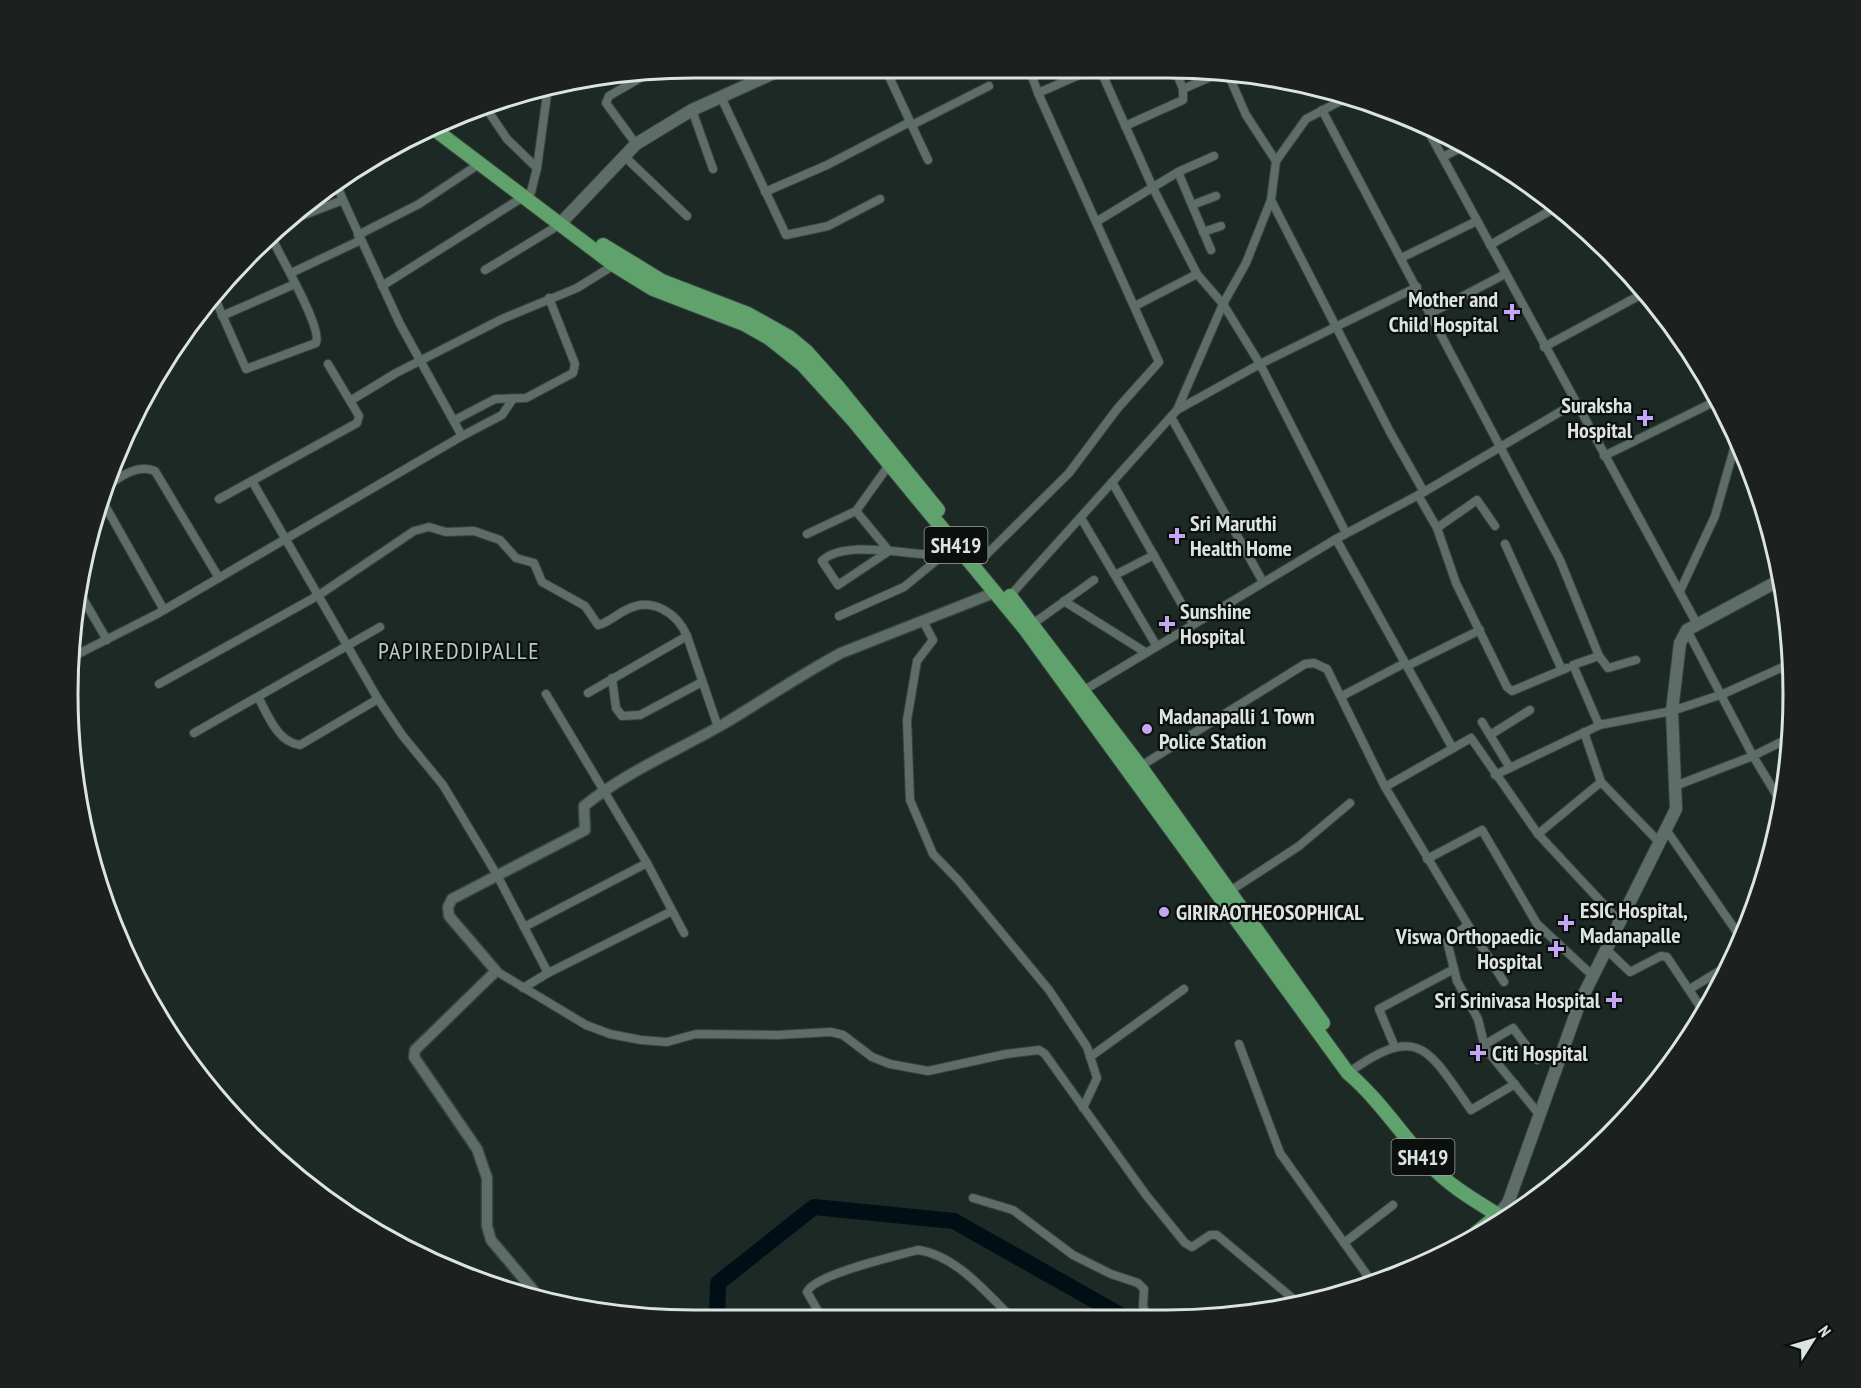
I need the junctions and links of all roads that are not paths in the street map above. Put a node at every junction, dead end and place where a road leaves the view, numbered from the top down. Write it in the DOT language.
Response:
graph roads {
  1 [pos="763,78"];
  2 [pos="890,78"];
  3 [pos="1033,78"];
  4 [pos="1077,78"];
  5 [pos="1105,78"];
  6 [pos="1179,78"];
  7 [pos="1206,79"];
  8 [pos="637,81"];
  9 [pos="1235,82"];
  10 [pos="988,86"];
  11 [pos="1183,89"];
  12 [pos="1038,93"];
  13 [pos="547,96"];
  14 [pos="721,97"];
  15 [pos="1337,102"];
  16 [pos="692,110"];
  17 [pos="1322,110"];
  18 [pos="490,113"];
  19 [pos="911,124"];
  20 [pos="1125,126"];
  21 [pos="447,130"];
  22 [pos="440,134"];
  23 [pos="1433,139"];
  24 [pos="636,144"];
  25 [pos="1455,151"];
  26 [pos="623,155"];
  27 [pos="1214,156"];
  28 [pos="1443,157"];
  29 [pos="928,160"];
  30 [pos="1276,161"];
  31 [pos="479,164"];
  32 [pos="537,168"];
  33 [pos="713,169"];
  34 [pos="1178,172"];
  35 [pos="1153,188"];
  36 [pos="339,191"];
  37 [pos="765,192"];
  38 [pos="527,195"];
  39 [pos="1216,196"];
  40 [pos="880,199"];
  41 [pos="343,200"];
  42 [pos="1271,200"];
  43 [pos="1192,205"];
  44 [pos="1549,211"];
  45 [pos="310,213"];
  46 [pos="687,216"];
  47 [pos="1477,221"];
  48 [pos="562,222"];
  49 [pos="1096,222"];
  50 [pos="1221,226"];
  51 [pos="1203,232"];
  52 [pos="359,238"];
  53 [pos="275,243"];
  54 [pos="1490,245"];
  55 [pos="1211,250"];
  56 [pos="1401,258"];
  57 [pos="614,265"];
  58 [pos="485,270"];
  59 [pos="291,273"];
  60 [pos="1197,274"];
  61 [pos="1505,274"];
  62 [pos="295,284"];
  63 [pos="382,286"];
  64 [pos="1417,287"];
  65 [pos="1637,297"];
  66 [pos="549,298"];
  67 [pos="217,304"];
  68 [pos="1223,304"];
  69 [pos="1135,306"];
  70 [pos="1431,313"];
  71 [pos="222,316"];
  72 [pos="1336,326"];
  73 [pos="1544,347"];
  74 [pos="420,361"];
  75 [pos="328,364"];
  76 [pos="1260,364"];
  77 [pos="513,399"];
  78 [pos="350,401"];
  79 [pos="1575,403"];
  80 [pos="1710,404"];
  81 [pos="1174,414"];
  82 [pos="455,420"];
  83 [pos="462,436"];
  84 [pos="1499,445"];
  85 [pos="1734,453"];
  86 [pos="1604,456"];
  87 [pos="890,465"];
  88 [pos="117,479"];
  89 [pos="252,481"];
  90 [pos="1113,482"];
  91 [pos="1421,494"];
  92 [pos="219,498"];
  93 [pos="107,509"];
  94 [pos="856,511"];
  95 [pos="1081,518"];
  96 [pos="1495,526"];
  97 [pos="1437,528"];
  98 [pos="1346,533"];
  99 [pos="807,534"];
  100 [pos="286,538"];
  101 [pos="1336,539"];
  102 [pos="1505,544"];
  103 [pos="960,550"];
  104 [pos="889,551"];
  105 [pos="943,555"];
  106 [pos="1155,555"];
  107 [pos="980,561"];
  108 [pos="1115,575"];
  109 [pos="219,578"];
  110 [pos="1094,580"];
  111 [pos="1263,582"];
  112 [pos="1773,584"];
  113 [pos="1680,591"];
  114 [pos="319,595"];
  115 [pos="1004,597"];
  116 [pos="1064,601"];
  117 [pos="85,602"];
  118 [pos="164,610"];
  119 [pos="839,616"];
  120 [pos="923,621"];
  121 [pos="1034,623"];
  122 [pos="1193,624"];
  123 [pos="380,627"];
  124 [pos="1692,627"];
  125 [pos="1480,630"];
  126 [pos="687,636"];
  127 [pos="107,640"];
  128 [pos="1156,645"];
  129 [pos="349,646"];
  130 [pos="1144,652"];
  131 [pos="79,654"];
  132 [pos="1599,656"];
  133 [pos="1636,660"];
  134 [pos="1406,664"];
  135 [pos="1573,665"];
  136 [pos="1782,667"];
  137 [pos="1562,670"];
  138 [pos="612,678"];
  139 [pos="702,682"];
  140 [pos="159,684"];
  141 [pos="588,693"];
  142 [pos="1079,693"];
  143 [pos="546,694"];
  144 [pos="1723,694"];
  145 [pos="1342,696"];
  146 [pos="258,697"];
  147 [pos="378,699"];
  148 [pos="1530,710"];
  149 [pos="1672,711"];
  150 [pos="1482,722"];
  151 [pos="1602,724"];
  152 [pos="718,727"];
  153 [pos="1584,732"];
  154 [pos="194,733"];
  155 [pos="1490,735"];
  156 [pos="1781,742"];
  157 [pos="1452,747"];
  158 [pos="1753,756"];
  159 [pos="1510,768"];
  160 [pos="1136,769"];
  161 [pos="1495,775"];
  162 [pos="1600,782"];
  163 [pos="1675,786"];
  164 [pos="1385,787"];
  165 [pos="604,790"];
  166 [pos="1775,792"];
  167 [pos="1350,803"];
  168 [pos="1667,831"];
  169 [pos="1538,834"];
  170 [pos="1659,843"];
  171 [pos="1427,859"];
  172 [pos="647,863"];
  173 [pos="497,875"];
  174 [pos="1230,891"];
  175 [pos="672,911"];
  176 [pos="1620,922"];
  177 [pos="1468,924"];
  178 [pos="524,927"];
  179 [pos="1736,930"];
  180 [pos="684,933"];
  181 [pos="1607,950"];
  182 [pos="1454,969"];
  183 [pos="496,971"];
  184 [pos="548,973"];
  185 [pos="1715,974"];
  186 [pos="1593,976"];
  187 [pos="1504,982"];
  188 [pos="523,988"];
  189 [pos="1184,989"];
  190 [pos="1690,989"];
  191 [pos="1699,1004"];
  192 [pos="1239,1044"];
  193 [pos="1394,1045"];
  194 [pos="1484,1045"];
  195 [pos="1090,1057"];
  196 [pos="1537,1060"];
  197 [pos="1352,1071"];
  198 [pos="1515,1084"];
  199 [pos="1083,1108"];
  200 [pos="1538,1113"];
  201 [pos="973,1198"];
  202 [pos="1393,1205"];
  203 [pos="1501,1211"];
  204 [pos="1489,1218"];
  205 [pos="1344,1243"];
  206 [pos="1368,1276"];
  207 [pos="531,1288"];
  208 [pos="1291,1297"];
  209 [pos="817,1310"];
  210 [pos="1004,1310"];
  211 [pos="1145,1310"];
  1 -- 14 [label="main road"];
  2 -- 19 [label="street"];
  3 -- 12 [label="street"];
  4 -- 12 [label="street"];
  5 -- 20 [label="street"];
  6 -- 11 [label="street"];
  7 -- 11 [label="street"];
  8 -- 24 [label="street"];
  9 -- 30 [label="street"];
  10 -- 19 [label="street"];
  11 -- 20 [label="street"];
  12 -- 49 [label="street"];
  13 -- 32 [label="street"];
  14 -- 16 [label="main road"];
  14 -- 37 [label="street"];
  15 -- 17 [label="street"];
  16 -- 24 [label="main road"];
  16 -- 33 [label="street"];
  17 -- 30 [label="street"];
  17 -- 56 [label="street"];
  18 -- 32 [label="street"];
  19 -- 29 [label="street"];
  19 -- 37 [label="street"];
  20 -- 35 [label="street"];
  21 -- 38 [label="main road, SH419"];
  22 -- 31 [label="main road, SH419"];
  23 -- 28 [label="street"];
  24 -- 26 [label="main road"];
  25 -- 28 [label="street"];
  26 -- 46 [label="street"];
  26 -- 48 [label="main road"];
  27 -- 34 [label="street"];
  28 -- 47 [label="street"];
  30 -- 42 [label="street"];
  31 -- 38 [label="main road, SH419"];
  31 -- 52 [label="street"];
  32 -- 38 [label="street"];
  34 -- 35 [label="street"];
  34 -- 43 [label="street"];
  35 -- 49 [label="street"];
  35 -- 60 [label="street"];
  36 -- 41 [label="street"];
  37 -- 40 [label="street"];
  38 -- 48 [label="main road, SH419"];
  38 -- 63 [label="street"];
  39 -- 43 [label="street"];
  41 -- 45 [label="street"];
  41 -- 52 [label="street"];
  42 -- 68 [label="street"];
  42 -- 72 [label="street"];
  43 -- 51 [label="street"];
  44 -- 54 [label="street"];
  47 -- 54 [label="street"];
  47 -- 56 [label="street"];
  48 -- 57 [label="main road, SH419"];
  48 -- 58 [label="street"];
  48 -- 107 [label="main road, SH419"];
  49 -- 69 [label="street"];
  50 -- 51 [label="street"];
  51 -- 55 [label="street"];
  52 -- 59 [label="street"];
  52 -- 63 [label="street"];
  53 -- 59 [label="street"];
  54 -- 61 [label="street"];
  56 -- 64 [label="street"];
  57 -- 66 [label="street"];
  57 -- 87 [label="main road, SH419"];
  59 -- 62 [label="street"];
  60 -- 68 [label="street"];
  60 -- 69 [label="street"];
  61 -- 70 [label="street"];
  61 -- 73 [label="street"];
  62 -- 71 [label="street"];
  62 -- 71 [label="street"];
  63 -- 74 [label="street"];
  64 -- 70 [label="street"];
  64 -- 72 [label="street"];
  65 -- 73 [label="street"];
  66 -- 74 [label="street"];
  66 -- 77 [label="street"];
  67 -- 71 [label="street"];
  68 -- 76 [label="street"];
  68 -- 81 [label="street"];
  69 -- 107 [label="street"];
  70 -- 84 [label="street"];
  72 -- 76 [label="street"];
  72 -- 91 [label="street"];
  73 -- 79 [label="street"];
  74 -- 78 [label="street"];
  74 -- 82 [label="street"];
  75 -- 78 [label="street"];
  76 -- 81 [label="street"];
  76 -- 98 [label="street"];
  77 -- 82 [label="street"];
  77 -- 83 [label="street"];
  78 -- 89 [label="street"];
  79 -- 84 [label="street"];
  79 -- 86 [label="street"];
  80 -- 86 [label="street"];
  81 -- 90 [label="street"];
  81 -- 111 [label="street"];
  82 -- 83 [label="street"];
  83 -- 100 [label="street"];
  84 -- 91 [label="street"];
  84 -- 132 [label="street"];
  85 -- 113 [label="street"];
  86 -- 113 [label="street"];
  87 -- 94 [label="street"];
  87 -- 103 [label="main road, SH419"];
  88 -- 109 [label="street"];
  89 -- 92 [label="street"];
  89 -- 100 [label="street"];
  90 -- 95 [label="street"];
  90 -- 106 [label="street"];
  91 -- 97 [label="street"];
  91 -- 98 [label="street"];
  93 -- 118 [label="street"];
  94 -- 99 [label="street"];
  94 -- 104 [label="street"];
  95 -- 108 [label="street"];
  95 -- 115 [label="street"];
  96 -- 97 [label="street"];
  97 -- 125 [label="street"];
  98 -- 101 [label="street"];
  100 -- 109 [label="street"];
  100 -- 114 [label="street"];
  101 -- 111 [label="street"];
  101 -- 134 [label="street"];
  102 -- 137 [label="street"];
  103 -- 105 [label="street"];
  103 -- 115 [label="main road, SH419"];
  104 -- 104 [label="street"];
  104 -- 105 [label="street"];
  105 -- 119 [label="street"];
  106 -- 108 [label="street"];
  106 -- 122 [label="street"];
  107 -- 115 [label="main road, SH419"];
  108 -- 128 [label="street"];
  109 -- 118 [label="street"];
  110 -- 116 [label="street"];
  111 -- 122 [label="street"];
  112 -- 124 [label="main road"];
  113 -- 124 [label="street"];
  114 -- 126 [label="street"];
  114 -- 129 [label="street"];
  114 -- 140 [label="street"];
  115 -- 120 [label="street"];
  115 -- 121 [label="main road, SH419"];
  115 -- 142 [label="main road, SH419"];
  116 -- 121 [label="street"];
  116 -- 130 [label="street"];
  117 -- 127 [label="street"];
  118 -- 127 [label="street"];
  120 -- 152 [label="street"];
  120 -- 195 [label="street"];
  121 -- 142 [label="main road, SH419"];
  122 -- 128 [label="street"];
  123 -- 129 [label="street"];
  124 -- 144 [label="street"];
  124 -- 149 [label="main road"];
  125 -- 134 [label="street"];
  125 -- 137 [label="street"];
  126 -- 138 [label="street"];
  126 -- 139 [label="street"];
  127 -- 131 [label="street"];
  128 -- 130 [label="street"];
  129 -- 146 [label="street"];
  129 -- 147 [label="street"];
  130 -- 142 [label="street"];
  132 -- 133 [label="street"];
  132 -- 135 [label="street"];
  134 -- 145 [label="street"];
  134 -- 157 [label="street"];
  135 -- 137 [label="street"];
  135 -- 151 [label="street"];
  136 -- 144 [label="street"];
  138 -- 139 [label="street"];
  138 -- 141 [label="street"];
  139 -- 152 [label="street"];
  142 -- 160 [label="main road, SH419"];
  143 -- 165 [label="street"];
  144 -- 149 [label="street"];
  144 -- 158 [label="street"];
  145 -- 160 [label="street"];
  145 -- 164 [label="street"];
  146 -- 147 [label="street"];
  146 -- 154 [label="street"];
  147 -- 173 [label="street"];
  148 -- 155 [label="street"];
  149 -- 151 [label="street"];
  149 -- 163 [label="main road"];
  150 -- 155 [label="street"];
  151 -- 153 [label="street"];
  152 -- 165 [label="street"];
  153 -- 159 [label="street"];
  153 -- 162 [label="street"];
  155 -- 159 [label="street"];
  156 -- 158 [label="street"];
  157 -- 161 [label="street"];
  157 -- 164 [label="street"];
  158 -- 163 [label="street"];
  158 -- 166 [label="street"];
  159 -- 161 [label="street"];
  160 -- 174 [label="main road, SH419"];
  160 -- 197 [label="main road, SH419"];
  161 -- 169 [label="street"];
  162 -- 169 [label="street"];
  162 -- 170 [label="street"];
  163 -- 168 [label="main road"];
  164 -- 171 [label="street"];
  165 -- 172 [label="street"];
  165 -- 173 [label="street"];
  167 -- 174 [label="street"];
  168 -- 170 [label="main road"];
  168 -- 179 [label="street"];
  169 -- 176 [label="street"];
  170 -- 176 [label="main road"];
  171 -- 177 [label="street"];
  171 -- 186 [label="street"];
  172 -- 175 [label="street"];
  172 -- 178 [label="street"];
  173 -- 178 [label="street"];
  173 -- 183 [label="street"];
  174 -- 197 [label="main road, SH419"];
  175 -- 180 [label="street"];
  175 -- 184 [label="street"];
  176 -- 181 [label="main road"];
  177 -- 182 [label="street"];
  177 -- 187 [label="street"];
  178 -- 184 [label="street"];
  181 -- 186 [label="main road"];
  181 -- 190 [label="street"];
  182 -- 193 [label="street"];
  182 -- 194 [label="street"];
  183 -- 188 [label="street"];
  183 -- 207 [label="street"];
  184 -- 188 [label="street"];
  185 -- 190 [label="street"];
  186 -- 200 [label="main road"];
  188 -- 199 [label="street"];
  189 -- 195 [label="street"];
  190 -- 191 [label="street"];
  192 -- 205 [label="street"];
  193 -- 197 [label="street"];
  193 -- 198 [label="street"];
  194 -- 196 [label="street"];
  194 -- 198 [label="street"];
  195 -- 199 [label="street"];
  197 -- 204 [label="main road, SH419"];
  198 -- 200 [label="street"];
  199 -- 208 [label="street"];
  200 -- 203 [label="main road"];
  201 -- 211 [label="street"];
  202 -- 205 [label="street"];
  205 -- 206 [label="street"];
  209 -- 210 [label="street"];
}
